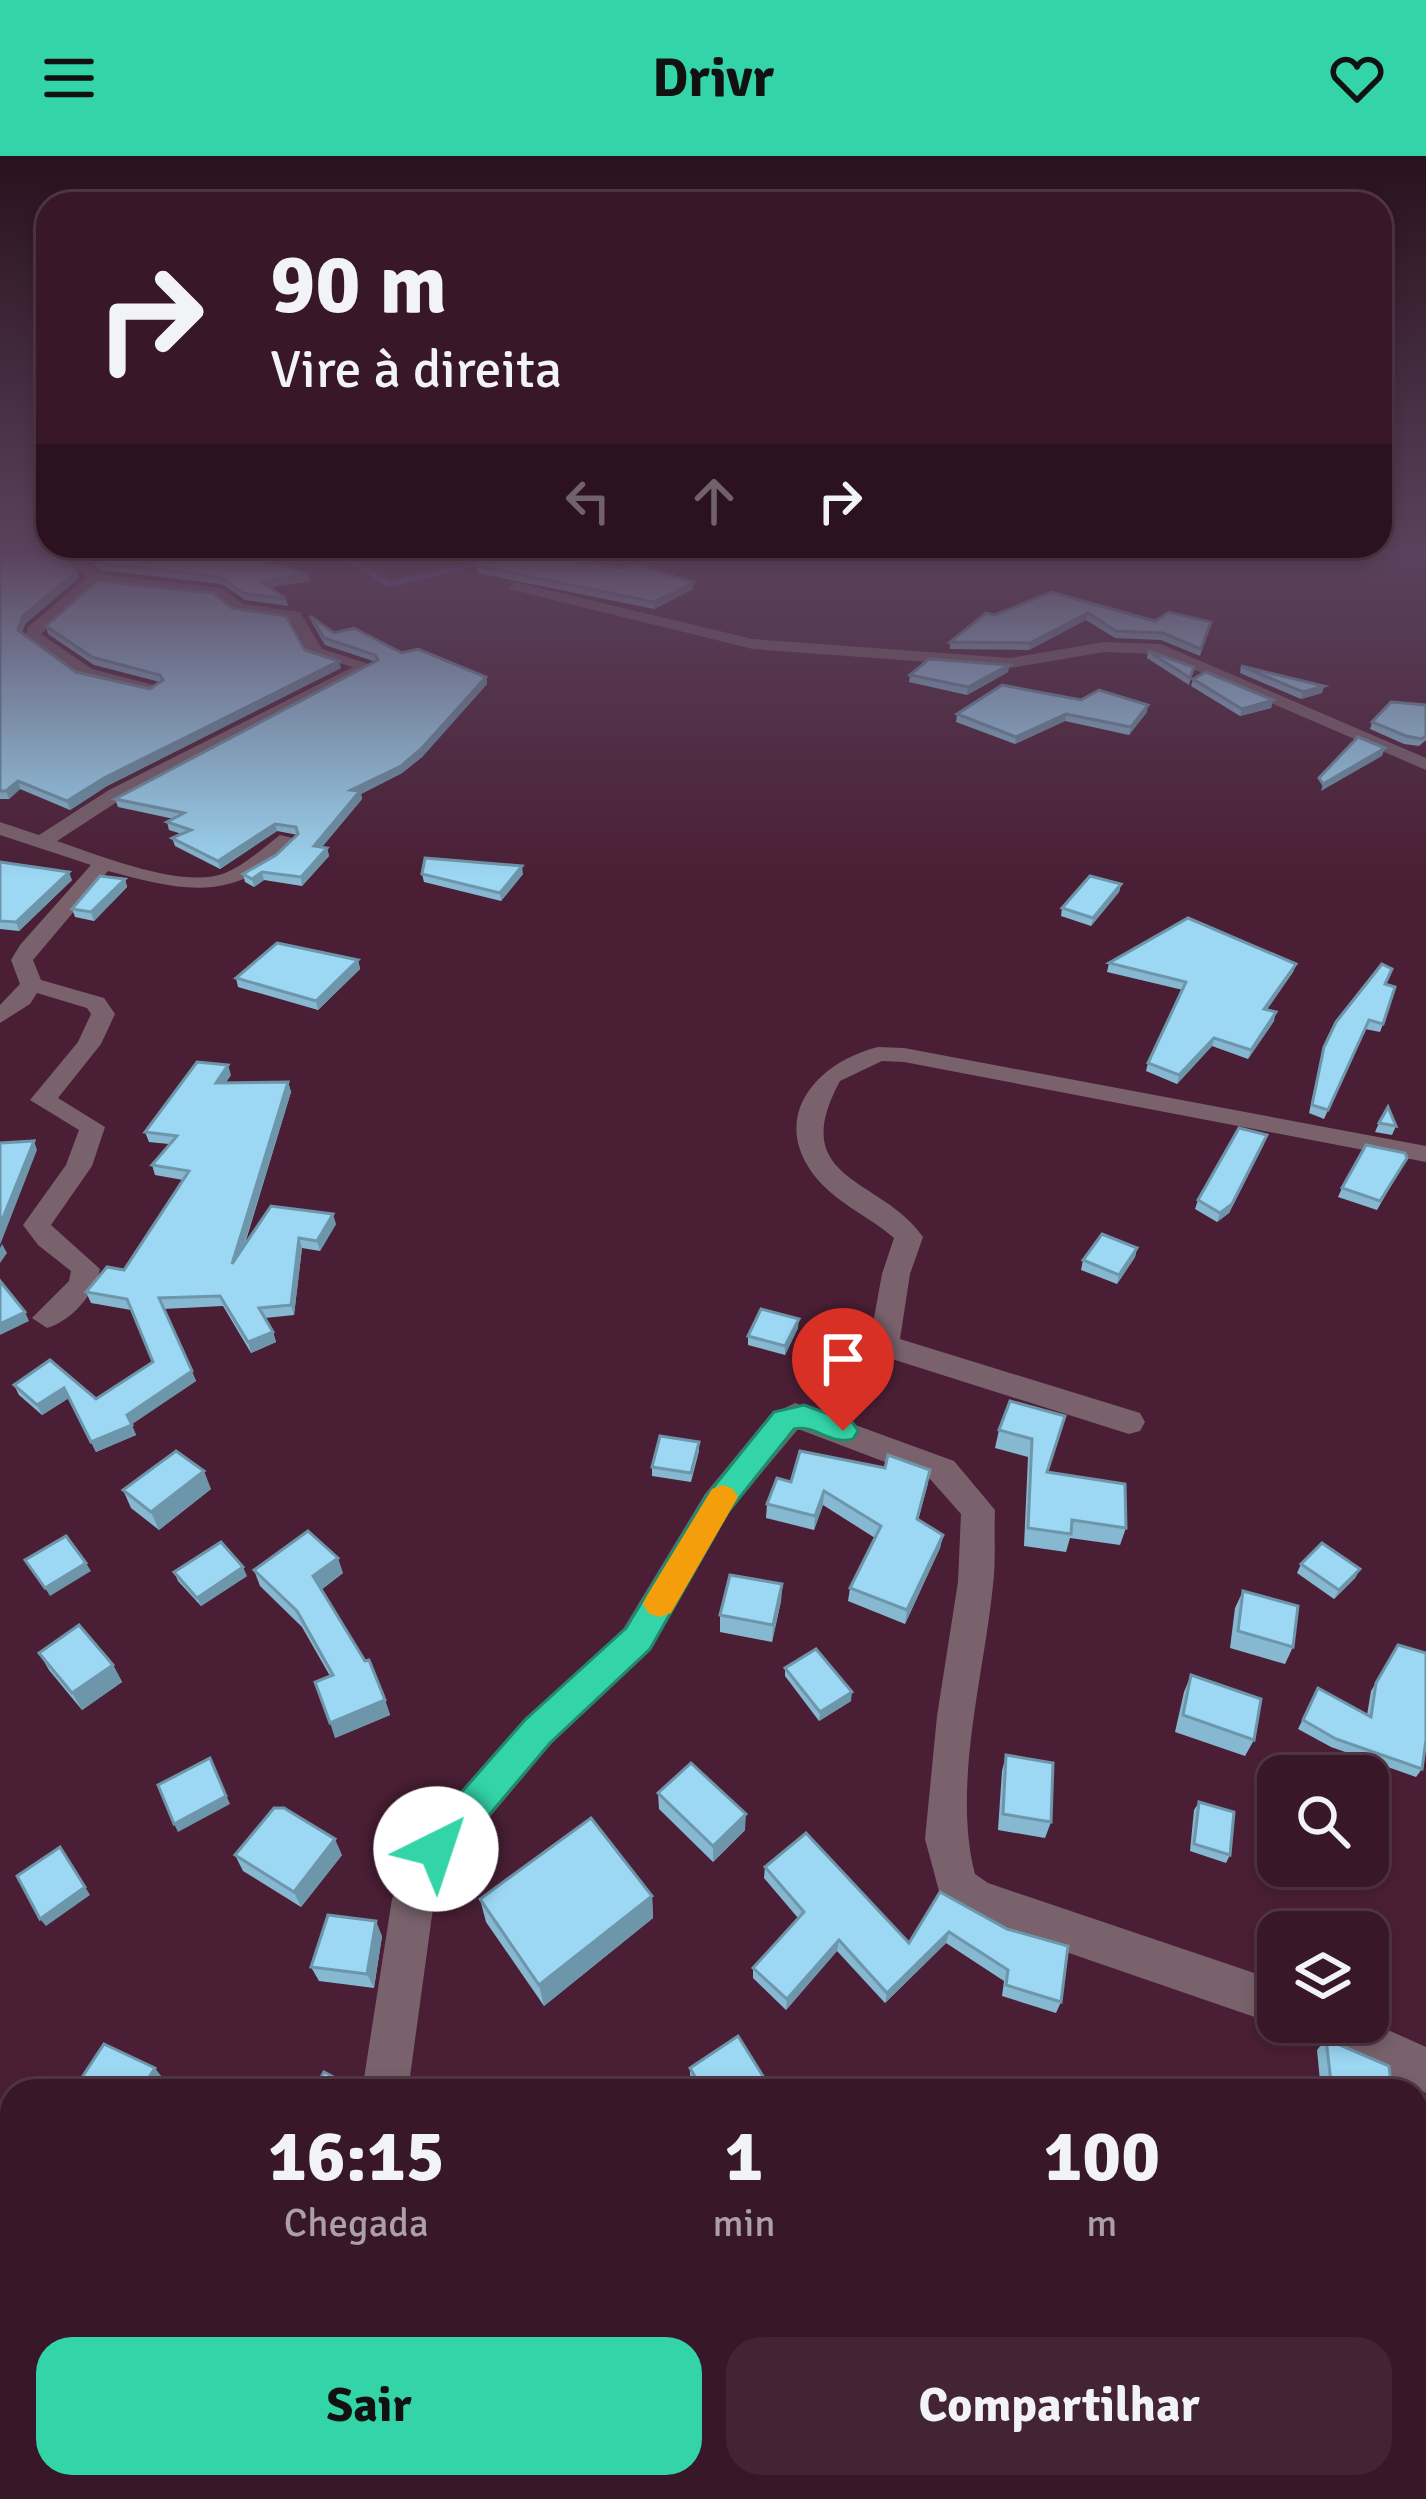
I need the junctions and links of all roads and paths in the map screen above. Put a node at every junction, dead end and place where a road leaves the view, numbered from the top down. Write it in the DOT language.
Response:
graph roads {
  1 [pos="67,659"];
  2 [pos="343,659"];
  3 [pos="960,659"];
  4 [pos="1030,659"];
  5 [pos="1185,659"];
  6 [pos="153,687"];
  7 [pos="1426,765"];
  8 [pos="0,828"];
  9 [pos="287,839"];
  10 [pos="42,842"];
  11 [pos="104,863"];
  12 [pos="31,984"];
  13 [pos="0,1016"];
  14 [pos="1426,1154"];
  15 [pos="47,1318"];
  16 [pos="1129,1422"];
  17 [pos="1257,1996"];
  18 [pos="1366,2043"];
  19 [pos="1426,2070"];
  20 [pos="387,2079"];
  1 -- 6 [label="street"];
  2 -- 10 [label="street"];
  3 -- 4 [label="street"];
  5 -- 7 [label="street"];
  8 -- 10 [label="street"];
  9 -- 11 [label="street"];
  10 -- 11 [label="street"];
  11 -- 12 [label="street"];
  12 -- 13 [label="street"];
  12 -- 15 [label="street"];
  14 -- 16 [label="street"];
  17 -- 20 [label="street"];
  18 -- 19 [label="street"];
}
